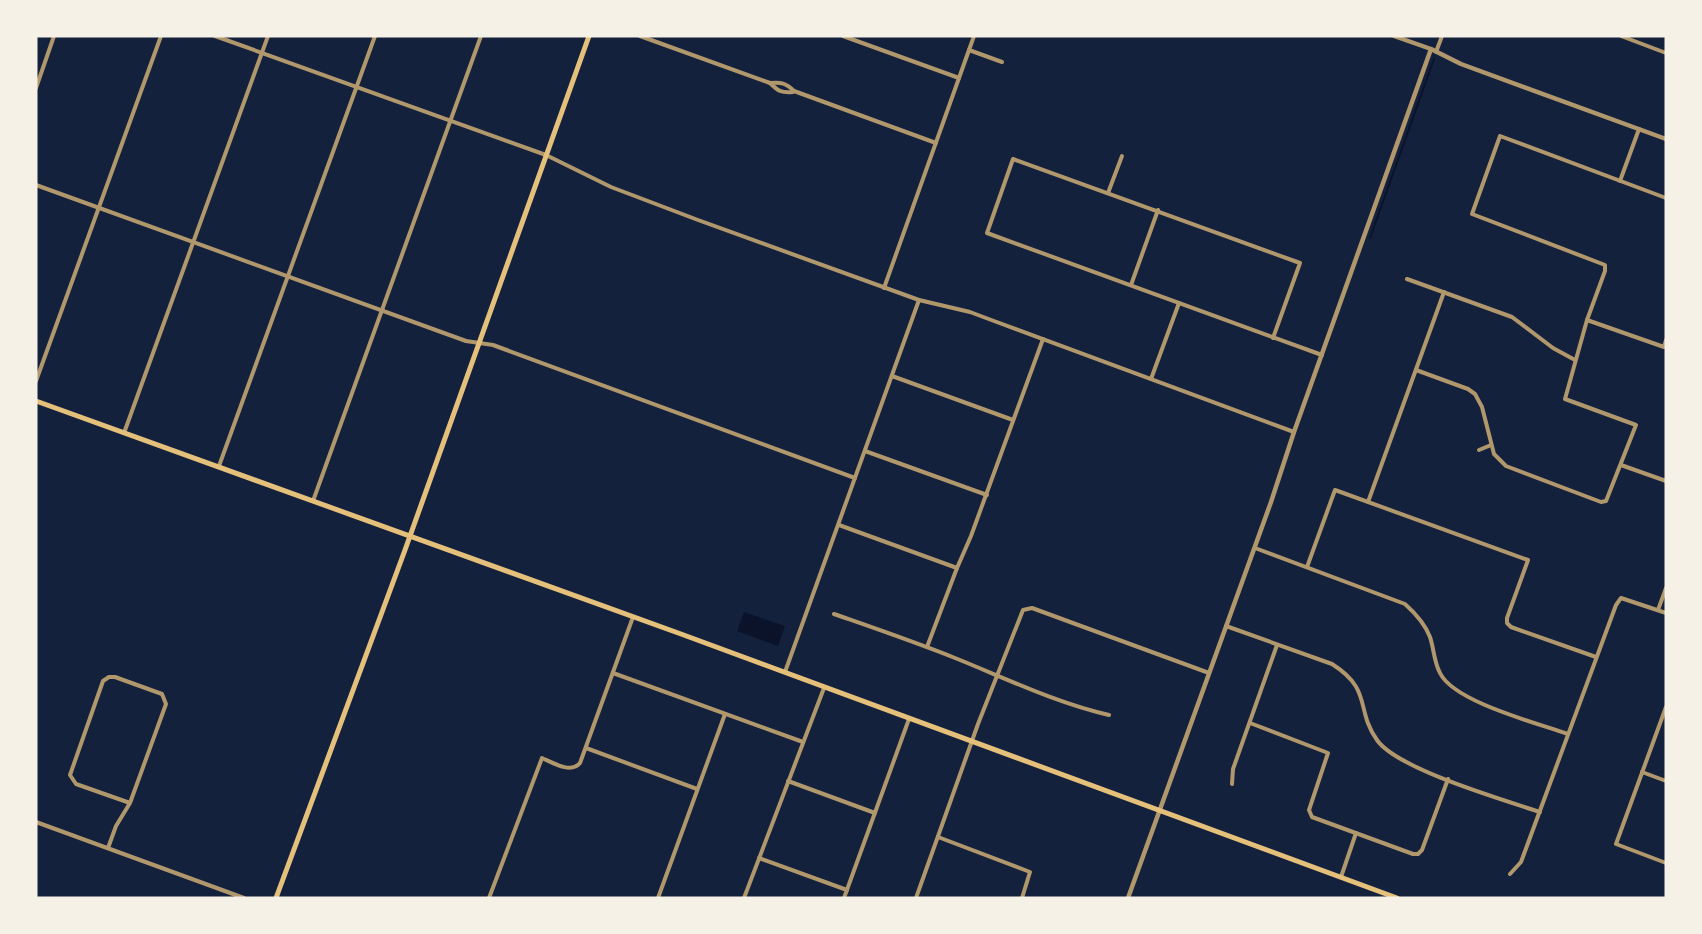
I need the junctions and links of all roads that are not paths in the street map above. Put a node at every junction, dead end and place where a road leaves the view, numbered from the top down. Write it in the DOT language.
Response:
graph roads {
  1 [pos="54,36"];
  2 [pos="161,36"];
  3 [pos="215,36"];
  4 [pos="268,36"];
  5 [pos="375,36"];
  6 [pos="481,36"];
  7 [pos="589,36"];
  8 [pos="640,36"];
  9 [pos="843,36"];
  10 [pos="974,36"];
  11 [pos="1394,36"];
  12 [pos="1442,36"];
  13 [pos="1621,36"];
  14 [pos="969,50"];
  15 [pos="1434,51"];
  16 [pos="262,53"];
  17 [pos="1666,53"];
  18 [pos="1002,62"];
  19 [pos="959,78"];
  20 [pos="770,83"];
  21 [pos="356,87"];
  22 [pos="36,88"];
  23 [pos="794,92"];
  24 [pos="450,121"];
  25 [pos="1639,129"];
  26 [pos="1666,139"];
  27 [pos="936,143"];
  28 [pos="546,155"];
  29 [pos="1122,156"];
  30 [pos="1620,181"];
  31 [pos="36,185"];
  32 [pos="1108,193"];
  33 [pos="1666,198"];
  34 [pos="99,208"];
  35 [pos="1158,210"];
  36 [pos="193,243"];
  37 [pos="288,277"];
  38 [pos="1407,279"];
  39 [pos="1131,285"];
  40 [pos="884,288"];
  41 [pos="1444,292"];
  42 [pos="919,300"];
  43 [pos="1179,303"];
  44 [pos="383,311"];
  45 [pos="1587,320"];
  46 [pos="1273,338"];
  47 [pos="1043,339"];
  48 [pos="1666,340"];
  49 [pos="479,342"];
  50 [pos="1322,356"];
  51 [pos="1576,360"];
  52 [pos="1416,370"];
  53 [pos="892,376"];
  54 [pos="1151,379"];
  55 [pos="36,381"];
  56 [pos="36,401"];
  57 [pos="1014,420"];
  58 [pos="1294,432"];
  59 [pos="124,433"];
  60 [pos="1491,445"];
  61 [pos="1479,450"];
  62 [pos="865,451"];
  63 [pos="1621,465"];
  64 [pos="219,466"];
  65 [pos="855,478"];
  66 [pos="1666,481"];
  67 [pos="987,495"];
  68 [pos="313,501"];
  69 [pos="1368,502"];
  70 [pos="839,525"];
  71 [pos="410,536"];
  72 [pos="1255,548"];
  73 [pos="1307,567"];
  74 [pos="957,568"];
  75 [pos="1666,588"];
  76 [pos="1658,610"];
  77 [pos="1666,613"];
  78 [pos="834,614"];
  79 [pos="633,616"];
  80 [pos="1226,626"];
  81 [pos="1277,645"];
  82 [pos="927,647"];
  83 [pos="1596,657"];
  84 [pos="613,673"];
  85 [pos="785,673"];
  86 [pos="1210,674"];
  87 [pos="998,676"];
  88 [pos="824,688"];
  89 [pos="1666,707"];
  90 [pos="725,714"];
  91 [pos="1109,715"];
  92 [pos="909,719"];
  93 [pos="1250,723"];
  94 [pos="1568,734"];
  95 [pos="803,742"];
  96 [pos="971,742"];
  97 [pos="586,748"];
  98 [pos="1642,772"];
  99 [pos="1448,779"];
  100 [pos="788,780"];
  101 [pos="1666,781"];
  102 [pos="1232,784"];
  103 [pos="697,789"];
  104 [pos="130,803"];
  105 [pos="1160,811"];
  106 [pos="1540,812"];
  107 [pos="875,813"];
  108 [pos="36,822"];
  109 [pos="1356,833"];
  110 [pos="938,837"];
  111 [pos="108,848"];
  112 [pos="759,858"];
  113 [pos="1666,863"];
  114 [pos="1510,874"];
  115 [pos="1341,877"];
  116 [pos="847,890"];
  117 [pos="1385,896"];
  118 [pos="244,898"];
  119 [pos="276,898"];
  120 [pos="489,898"];
  121 [pos="658,898"];
  122 [pos="744,898"];
  123 [pos="844,898"];
  124 [pos="915,898"];
  125 [pos="1022,898"];
  126 [pos="1128,898"];
  127 [pos="1396,898"];
  1 -- 22 [label="street"];
  2 -- 34 [label="street"];
  3 -- 16 [label="street"];
  4 -- 16 [label="street"];
  5 -- 21 [label="street"];
  6 -- 24 [label="street"];
  7 -- 28 [label="main road"];
  8 -- 20 [label="street"];
  9 -- 19 [label="street"];
  10 -- 14 [label="street"];
  11 -- 15 [label="street"];
  12 -- 15 [label="street"];
  13 -- 17 [label="street"];
  14 -- 18 [label="street"];
  14 -- 19 [label="street"];
  15 -- 25 [label="street"];
  15 -- 50 [label="street"];
  16 -- 21 [label="street"];
  16 -- 36 [label="street"];
  19 -- 27 [label="street"];
  20 -- 23 [label="street"];
  20 -- 23 [label="street"];
  21 -- 24 [label="street"];
  21 -- 37 [label="street"];
  23 -- 27 [label="street"];
  24 -- 28 [label="street"];
  24 -- 44 [label="street"];
  25 -- 26 [label="street"];
  25 -- 30 [label="street"];
  27 -- 40 [label="street"];
  28 -- 40 [label="street"];
  28 -- 49 [label="main road"];
  29 -- 32 [label="street"];
  30 -- 33 [label="street"];
  30 -- 45 [label="street"];
  31 -- 34 [label="street"];
  32 -- 35 [label="street"];
  32 -- 39 [label="street"];
  34 -- 36 [label="street"];
  34 -- 55 [label="street"];
  35 -- 39 [label="street"];
  35 -- 46 [label="street"];
  36 -- 37 [label="street"];
  36 -- 59 [label="street"];
  37 -- 44 [label="street"];
  37 -- 64 [label="street"];
  38 -- 41 [label="street"];
  39 -- 43 [label="street"];
  40 -- 42 [label="street"];
  41 -- 51 [label="street"];
  41 -- 52 [label="street"];
  42 -- 47 [label="street"];
  42 -- 53 [label="street"];
  43 -- 46 [label="street"];
  43 -- 54 [label="street"];
  44 -- 49 [label="street"];
  44 -- 68 [label="street"];
  45 -- 48 [label="street"];
  45 -- 51 [label="street"];
  46 -- 50 [label="street"];
  47 -- 54 [label="street"];
  47 -- 57 [label="street"];
  49 -- 65 [label="street"];
  49 -- 71 [label="main road"];
  50 -- 58 [label="street"];
  51 -- 63 [label="street"];
  52 -- 60 [label="street"];
  52 -- 69 [label="street"];
  53 -- 57 [label="street"];
  53 -- 62 [label="street"];
  54 -- 58 [label="street"];
  56 -- 59 [label="main road"];
  57 -- 67 [label="street"];
  58 -- 72 [label="street"];
  59 -- 64 [label="main road"];
  60 -- 61 [label="street"];
  60 -- 63 [label="street"];
  62 -- 65 [label="street"];
  62 -- 67 [label="street"];
  63 -- 66 [label="street"];
  64 -- 68 [label="main road"];
  65 -- 70 [label="street"];
  67 -- 74 [label="street"];
  68 -- 71 [label="main road"];
  69 -- 73 [label="street"];
  69 -- 83 [label="street"];
  70 -- 74 [label="street"];
  70 -- 85 [label="street"];
  71 -- 79 [label="main road"];
  71 -- 119 [label="main road"];
  72 -- 73 [label="street"];
  72 -- 80 [label="street"];
  73 -- 94 [label="street"];
  74 -- 82 [label="street"];
  75 -- 76 [label="street"];
  76 -- 77 [label="street"];
  76 -- 83 [label="street"];
  78 -- 82 [label="street"];
  79 -- 84 [label="street"];
  79 -- 85 [label="main road"];
  80 -- 81 [label="street"];
  80 -- 86 [label="street"];
  81 -- 93 [label="street"];
  81 -- 99 [label="street"];
  82 -- 87 [label="street"];
  83 -- 94 [label="street"];
  84 -- 90 [label="street"];
  84 -- 97 [label="street"];
  85 -- 88 [label="main road"];
  86 -- 87 [label="street"];
  86 -- 105 [label="street"];
  87 -- 91 [label="street"];
  87 -- 96 [label="street"];
  88 -- 92 [label="main road"];
  88 -- 95 [label="street"];
  89 -- 98 [label="street"];
  90 -- 95 [label="street"];
  90 -- 103 [label="street"];
  92 -- 96 [label="main road"];
  92 -- 107 [label="street"];
  93 -- 102 [label="street"];
  93 -- 109 [label="street"];
  94 -- 106 [label="street"];
  95 -- 100 [label="street"];
  96 -- 105 [label="main road"];
  96 -- 110 [label="street"];
  97 -- 103 [label="street"];
  97 -- 120 [label="street"];
  98 -- 101 [label="street"];
  98 -- 113 [label="street"];
  99 -- 106 [label="street"];
  99 -- 109 [label="street"];
  100 -- 107 [label="street"];
  100 -- 112 [label="street"];
  103 -- 121 [label="street"];
  104 -- 104 [label="street"];
  104 -- 111 [label="street"];
  105 -- 115 [label="main road"];
  105 -- 126 [label="street"];
  106 -- 114 [label="street"];
  107 -- 116 [label="street"];
  108 -- 111 [label="street"];
  109 -- 115 [label="street"];
  110 -- 124 [label="street"];
  110 -- 125 [label="street"];
  111 -- 118 [label="street"];
  112 -- 116 [label="street"];
  112 -- 122 [label="street"];
  115 -- 117 [label="main road"];
  116 -- 123 [label="street"];
  117 -- 127 [label="main road"];
}
